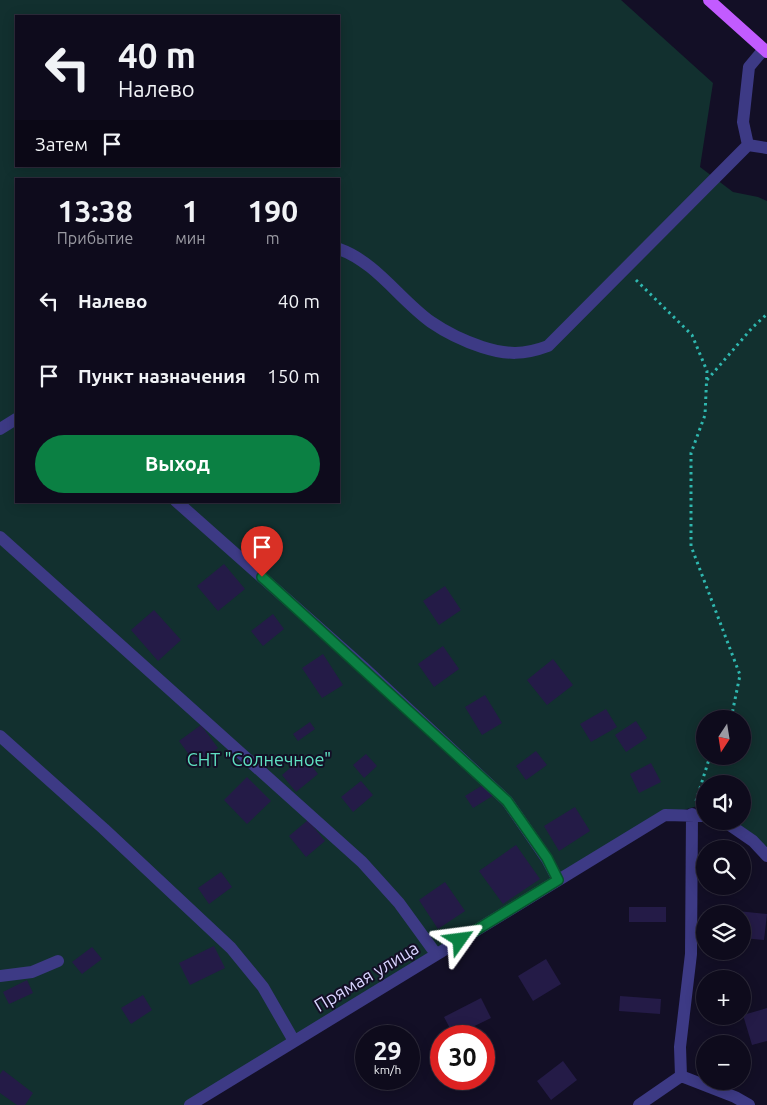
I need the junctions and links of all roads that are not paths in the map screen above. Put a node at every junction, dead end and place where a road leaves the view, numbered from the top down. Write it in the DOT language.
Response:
graph roads {
  1 [pos="709,0"];
  2 [pos="765,51"];
  3 [pos="748,145"];
  4 [pos="767,148"];
  5 [pos="340,250"];
  6 [pos="15,420"];
  7 [pos="0,429"];
  8 [pos="178,503"];
  9 [pos="0,536"];
  10 [pos="0,736"];
  11 [pos="692,814"];
  12 [pos="696,815"];
  13 [pos="738,830"];
  14 [pos="767,856"];
  15 [pos="558,880"];
  16 [pos="436,954"];
  17 [pos="58,962"];
  18 [pos="0,976"];
  19 [pos="294,1040"];
  20 [pos="680,1076"];
  21 [pos="190,1105"];
  22 [pos="639,1105"];
  23 [pos="749,1105"];
  1 -- 2 [label="main road"];
  2 -- 3 [label="street"];
  3 -- 4 [label="street"];
  3 -- 5 [label="street"];
  6 -- 7 [label="street"];
  8 -- 15 [label="street"];
  9 -- 16 [label="street"];
  10 -- 19 [label="street"];
  11 -- 12 [label="street, Прямая улица"];
  11 -- 15 [label="street, Прямая улица"];
  11 -- 20 [label="street"];
  13 -- 14 [label="street"];
  15 -- 16 [label="street, Прямая улица"];
  16 -- 19 [label="street, Прямая улица"];
  17 -- 18 [label="street"];
  19 -- 21 [label="street, Прямая улица"];
  20 -- 22 [label="street"];
  20 -- 23 [label="street"];
}
